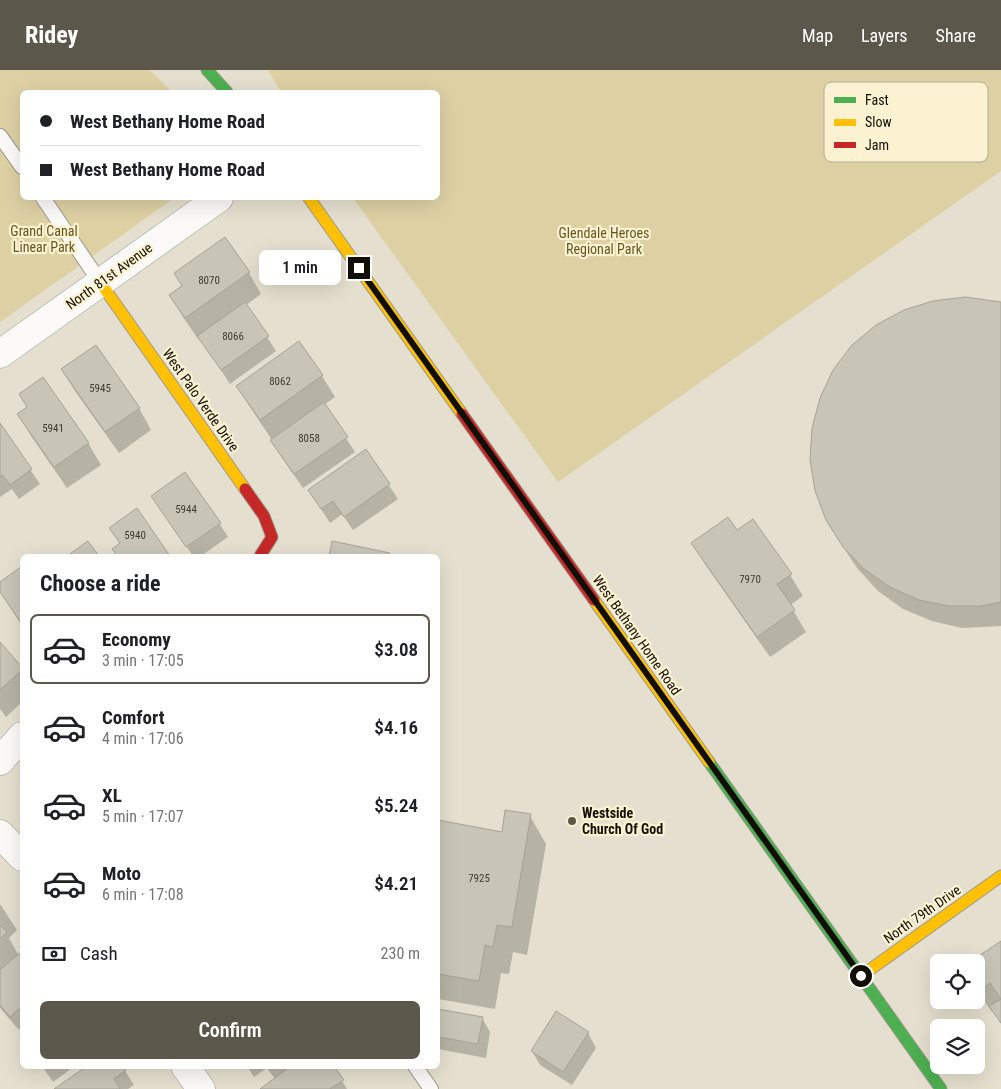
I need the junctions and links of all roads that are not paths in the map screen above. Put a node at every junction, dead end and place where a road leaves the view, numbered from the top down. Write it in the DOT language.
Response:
graph roads {
  1 [pos="207,70"];
  2 [pos="225,90"];
  3 [pos="0,136"];
  4 [pos="20,164"];
  5 [pos="44,200"];
  6 [pos="216,200"];
  7 [pos="310,200"];
  8 [pos="100,282"];
  9 [pos="0,354"];
  10 [pos="261,554"];
  11 [pos="20,738"];
  12 [pos="0,761"];
  13 [pos="0,834"];
  14 [pos="20,855"];
  15 [pos="1001,876"];
  16 [pos="861,976"];
  17 [pos="186,1069"];
  18 [pos="417,1069"];
  19 [pos="201,1089"];
  20 [pos="431,1089"];
  21 [pos="941,1089"];
  1 -- 2 [label="main road"];
  3 -- 4 [label="lane"];
  5 -- 8 [label="lane"];
  6 -- 8 [label="street, North 81st Avenue"];
  7 -- 16 [label="main road, West Bethany Home Road"];
  8 -- 9 [label="street, North 81st Avenue"];
  8 -- 10 [label="main road, West Palo Verde Drive"];
  11 -- 12 [label="street"];
  13 -- 14 [label="street"];
  15 -- 16 [label="main road, North 79th Drive"];
  16 -- 21 [label="main road, West Bethany Home Road"];
  17 -- 19 [label="street"];
  18 -- 20 [label="lane"];
}
